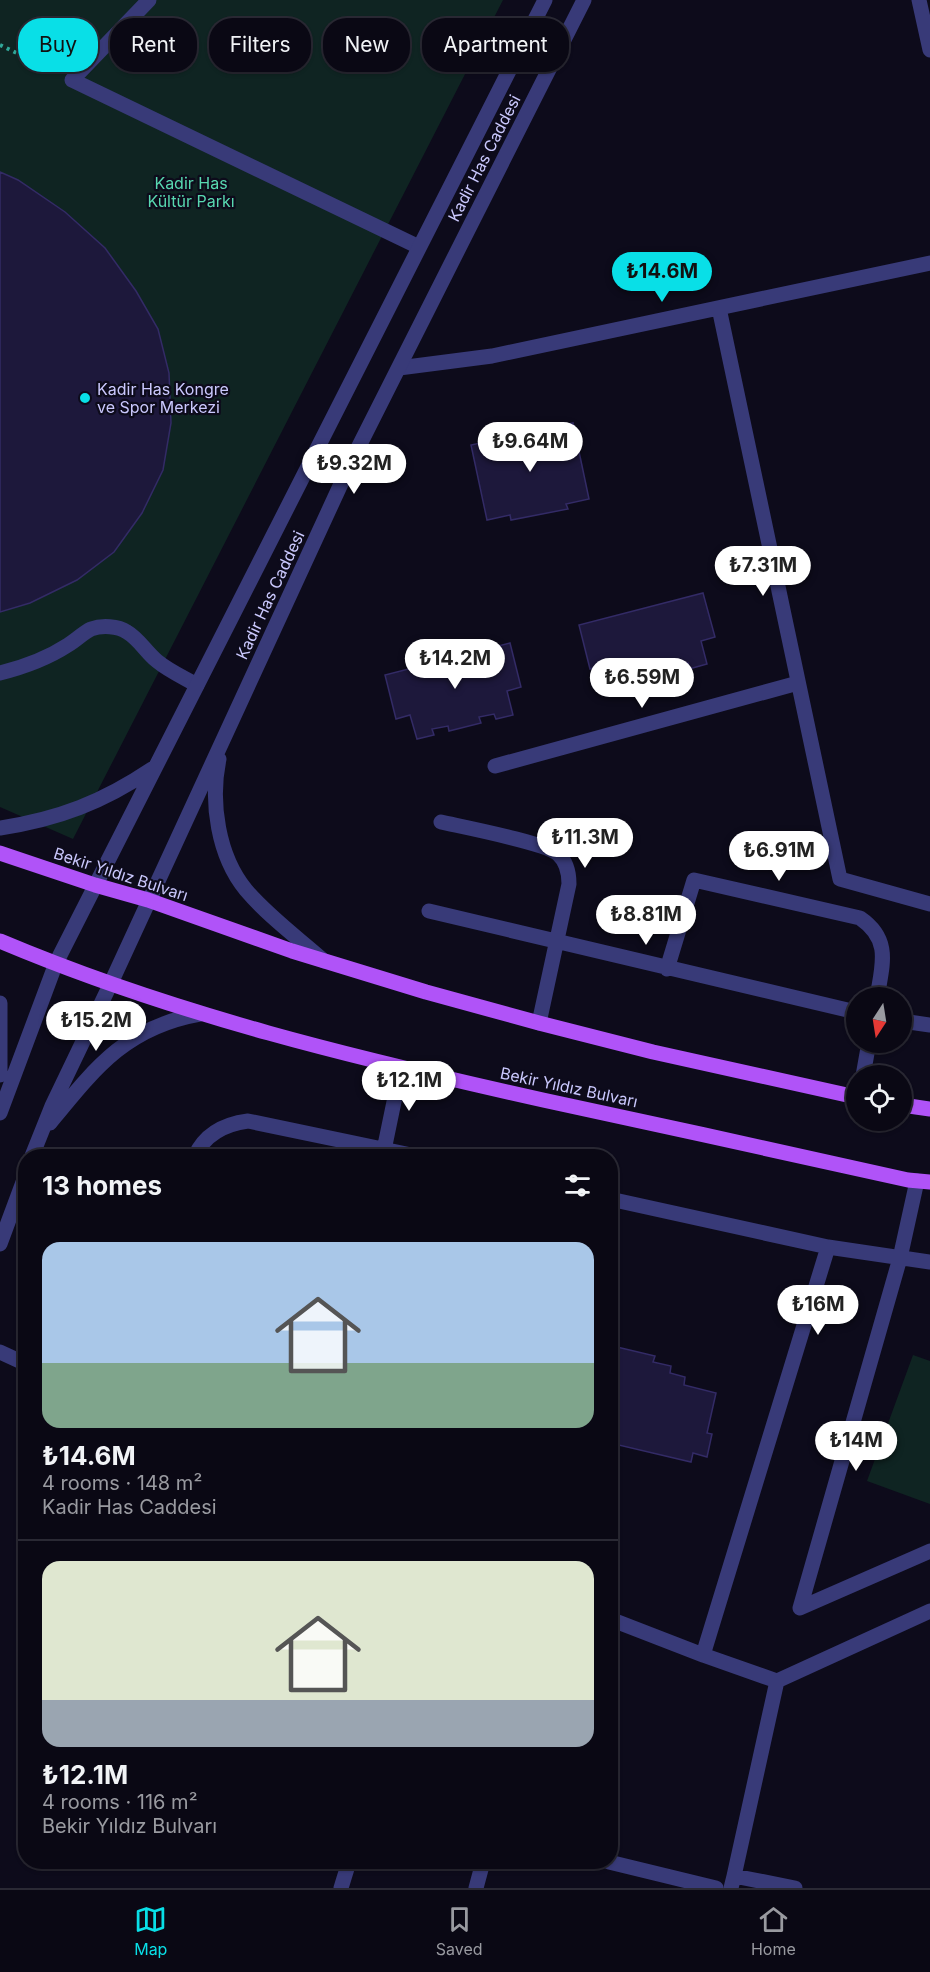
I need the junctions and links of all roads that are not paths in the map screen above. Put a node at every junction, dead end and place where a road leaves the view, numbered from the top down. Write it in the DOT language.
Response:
graph roads {
  1 [pos="149,0"];
  2 [pos="545,0"];
  3 [pos="584,0"];
  4 [pos="919,0"];
  5 [pos="930,50"];
  6 [pos="419,247"];
  7 [pos="930,263"];
  8 [pos="718,308"];
  9 [pos="399,368"];
  10 [pos="0,673"];
  11 [pos="798,683"];
  12 [pos="196,685"];
  13 [pos="224,738"];
  14 [pos="495,766"];
  15 [pos="155,767"];
  16 [pos="441,822"];
  17 [pos="0,828"];
  18 [pos="0,853"];
  19 [pos="95,885"];
  20 [pos="148,900"];
  21 [pos="930,904"];
  22 [pos="429,911"];
  23 [pos="0,941"];
  24 [pos="557,942"];
  25 [pos="324,961"];
  26 [pos="56,963"];
  27 [pos="667,969"];
  28 [pos="111,983"];
  29 [pos="879,987"];
  30 [pos="0,1003"];
  31 [pos="846,1010"];
  32 [pos="200,1014"];
  33 [pos="912,1022"];
  34 [pos="539,1023"];
  35 [pos="930,1025"];
  36 [pos="401,1068"];
  37 [pos="0,1075"];
  38 [pos="846,1095"];
  39 [pos="912,1106"];
  40 [pos="930,1109"];
  41 [pos="0,1113"];
  42 [pos="40,1135"];
  43 [pos="35,1149"];
  44 [pos="198,1149"];
  45 [pos="384,1149"];
  46 [pos="924,1181"];
  47 [pos="18,1194"];
  48 [pos="618,1201"];
  49 [pos="0,1244"];
  50 [pos="828,1247"];
  51 [pos="900,1258"];
  52 [pos="930,1262"];
  53 [pos="0,1352"];
  54 [pos="18,1360"];
  55 [pos="930,1551"];
  56 [pos="930,1611"];
  57 [pos="618,1622"];
  58 [pos="703,1655"];
  59 [pos="777,1681"];
  60 [pos="618,1864"];
  61 [pos="347,1869"];
  62 [pos="481,1869"];
  63 [pos="732,1882"];
  64 [pos="340,1888"];
  65 [pos="476,1888"];
  66 [pos="716,1888"];
  67 [pos="795,1888"];
  1 -- 6 [label="street"];
  2 -- 6 [label="street, Kadir Has Caddesi"];
  3 -- 9 [label="street, Kadir Has Caddesi"];
  4 -- 5 [label="street"];
  6 -- 12 [label="street, Kadir Has Caddesi"];
  7 -- 8 [label="street"];
  8 -- 9 [label="street"];
  8 -- 11 [label="street"];
  9 -- 13 [label="street, Kadir Has Caddesi"];
  10 -- 12 [label="street"];
  11 -- 14 [label="street"];
  11 -- 21 [label="street"];
  12 -- 15 [label="street, Kadir Has Caddesi"];
  13 -- 20 [label="street, Kadir Has Caddesi"];
  13 -- 25 [label="street"];
  15 -- 17 [label="street"];
  15 -- 19 [label="street, Kadir Has Caddesi"];
  16 -- 24 [label="street"];
  18 -- 19 [label="main road, Bekir Yıldız Bulvarı"];
  19 -- 20 [label="main road, Bekir Yıldız Bulvarı"];
  19 -- 26 [label="street, Kadir Has Caddesi"];
  20 -- 25 [label="main road, Bekir Yıldız Bulvarı"];
  20 -- 28 [label="street, Kadir Has Caddesi"];
  22 -- 24 [label="street"];
  23 -- 26 [label="main road, Bekir Yıldız Bulvarı"];
  24 -- 27 [label="street"];
  24 -- 34 [label="street"];
  25 -- 34 [label="main road, Bekir Yıldız Bulvarı"];
  26 -- 28 [label="main road, Bekir Yıldız Bulvarı"];
  26 -- 41 [label="street, Kadir Has Caddesi"];
  27 -- 29 [label="street"];
  27 -- 31 [label="street"];
  28 -- 32 [label="main road, Bekir Yıldız Bulvarı"];
  28 -- 42 [label="street, Kadir Has Caddesi"];
  30 -- 37 [label="street"];
  32 -- 36 [label="main road, Bekir Yıldız Bulvarı"];
  32 -- 42 [label="street"];
  33 -- 35 [label="street"];
  34 -- 38 [label="main road, Bekir Yıldız Bulvarı"];
  36 -- 45 [label="street"];
  36 -- 46 [label="main road, Bekir Yıldız Bulvarı"];
  39 -- 40 [label="main road"];
  42 -- 43 [label="street, Kadir Has Caddesi"];
  44 -- 45 [label="street"];
  46 -- 51 [label="street"];
  47 -- 49 [label="street"];
  48 -- 50 [label="street"];
  50 -- 51 [label="street"];
  50 -- 58 [label="street"];
  51 -- 52 [label="street"];
  51 -- 55 [label="street"];
  53 -- 54 [label="street"];
  56 -- 59 [label="street"];
  57 -- 58 [label="street"];
  58 -- 59 [label="street"];
  59 -- 63 [label="street"];
  60 -- 66 [label="street"];
  61 -- 64 [label="street"];
  62 -- 65 [label="street"];
  63 -- 67 [label="street"];
}
